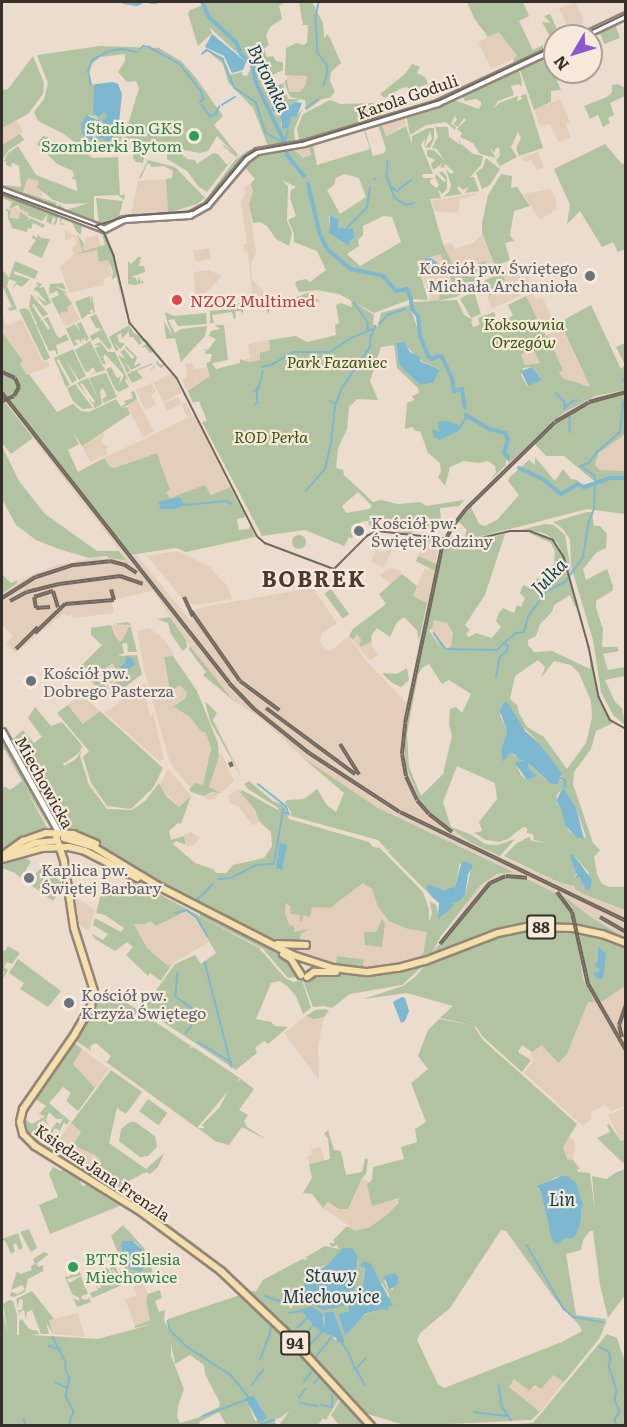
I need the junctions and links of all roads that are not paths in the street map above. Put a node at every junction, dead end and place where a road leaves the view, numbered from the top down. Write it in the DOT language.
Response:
graph roads {
  1 [pos="626,15"];
  2 [pos="603,26"];
  3 [pos="543,54"];
  4 [pos="2,190"];
  5 [pos="2,734"];
  6 [pos="52,823"];
  7 [pos="45,833"];
  8 [pos="60,839"];
  9 [pos="73,848"];
  10 [pos="66,855"];
  11 [pos="2,857"];
  12 [pos="137,878"];
  13 [pos="67,879"];
  14 [pos="200,909"];
  15 [pos="260,940"];
  16 [pos="626,944"];
  17 [pos="306,945"];
  18 [pos="302,960"];
  19 [pos="382,964"];
  20 [pos="398,968"];
  21 [pos="357,973"];
  22 [pos="370,1425"];
  1 -- 2 [label="main road"];
  3 -- 4 [label="main road, Karola Goduli"];
  5 -- 6 [label="main road, Miechowicka / 94"];
  6 -- 7 [label="main road"];
  6 -- 8 [label="main road"];
  6 -- 8 [label="main road, Miechowicka / 94"];
  7 -- 8 [label="main road"];
  7 -- 11 [label="main road"];
  8 -- 9 [label="main road, 88"];
  8 -- 10 [label="main road, Księdza Jana Frenzla / 94"];
  8 -- 11 [label="main road"];
  8 -- 11 [label="main road"];
  8 -- 12 [label="main road"];
  8 -- 13 [label="main road, Księdza Jana Frenzla / 94"];
  8 -- 14 [label="main road, 88"];
  9 -- 10 [label="main road"];
  9 -- 12 [label="main road, 88"];
  10 -- 13 [label="main road, Księdza Jana Frenzla / 94"];
  12 -- 14 [label="main road, 88"];
  13 -- 22 [label="main road, Księdza Jana Frenzla / 94"];
  14 -- 15 [label="main road, 88"];
  15 -- 17 [label="main road"];
  15 -- 18 [label="main road, 88"];
  15 -- 21 [label="main road"];
  16 -- 20 [label="main road, 88"];
  16 -- 21 [label="main road, 88"];
  18 -- 20 [label="main road, 88"];
  18 -- 21 [label="main road, 88"];
  19 -- 20 [label="main road"];
}
